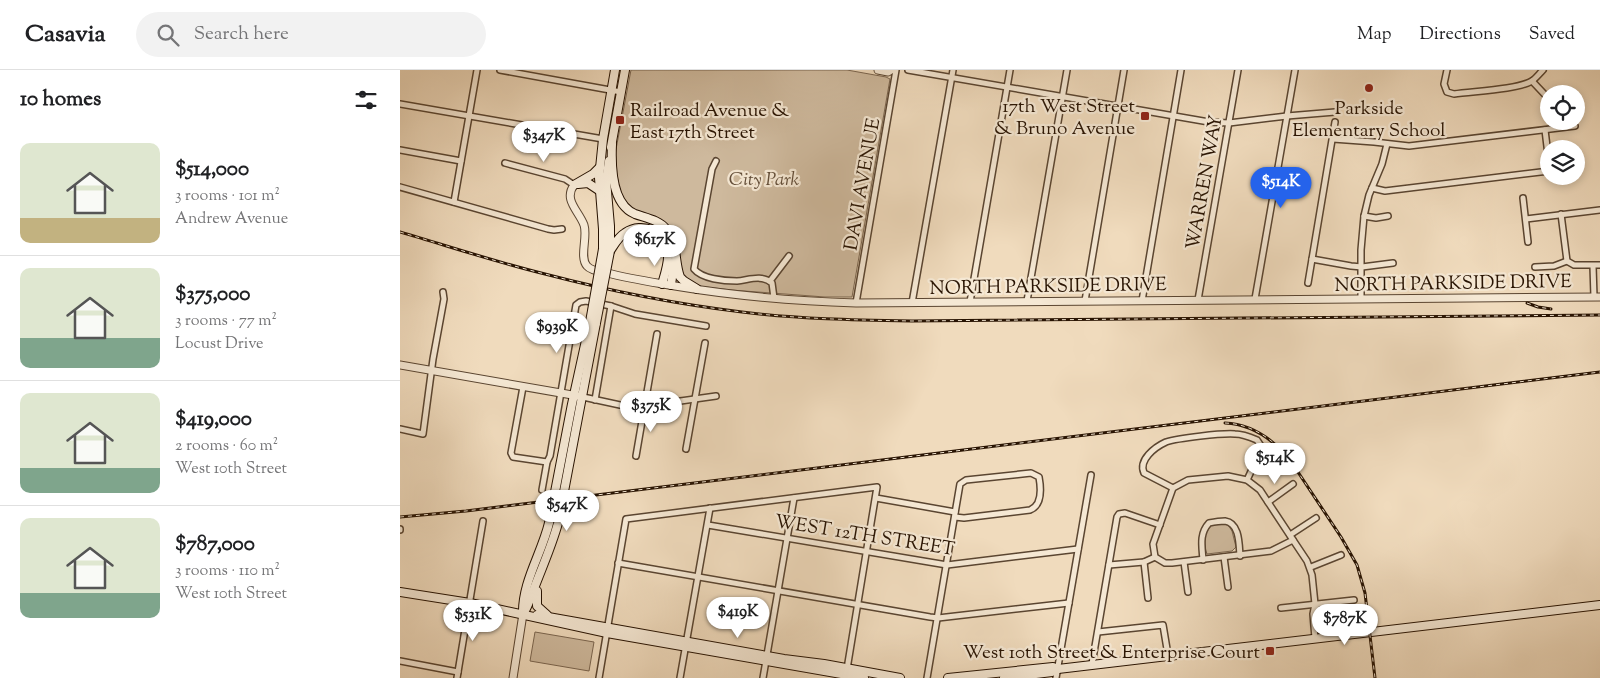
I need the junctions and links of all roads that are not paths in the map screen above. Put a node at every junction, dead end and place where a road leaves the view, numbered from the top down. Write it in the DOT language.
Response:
graph roads {
  1 [pos="477,70"];
  2 [pos="500,70"];
  3 [pos="615,70"];
  4 [pos="625,70"];
  5 [pos="878,70"];
  6 [pos="892,70"];
  7 [pos="896,70"];
  8 [pos="908,70"];
  9 [pos="953,70"];
  10 [pos="1010,70"];
  11 [pos="1067,70"];
  12 [pos="1124,70"];
  13 [pos="1181,70"];
  14 [pos="1238,70"];
  15 [pos="1295,70"];
  16 [pos="1447,70"];
  17 [pos="1542,70"];
  18 [pos="952,78"];
  19 [pos="1532,81"];
  20 [pos="1007,87"];
  21 [pos="1540,89"];
  22 [pos="612,90"];
  23 [pos="621,92"];
  24 [pos="1062,97"];
  25 [pos="400,104"];
  26 [pos="1118,107"];
  27 [pos="1335,112"];
  28 [pos="469,116"];
  29 [pos="1286,116"];
  30 [pos="1173,117"];
  31 [pos="1335,122"];
  32 [pos="1229,123"];
  33 [pos="1545,130"];
  34 [pos="603,139"];
  35 [pos="1333,139"];
  36 [pos="1546,140"];
  37 [pos="612,144"];
  38 [pos="1386,144"];
  39 [pos="400,150"];
  40 [pos="461,161"];
  41 [pos="716,161"];
  42 [pos="504,162"];
  43 [pos="600,167"];
  44 [pos="1540,172"];
  45 [pos="574,185"];
  46 [pos="400,187"];
  47 [pos="1372,188"];
  48 [pos="600,191"];
  49 [pos="1523,198"];
  50 [pos="454,202"];
  51 [pos="1600,210"];
  52 [pos="1561,214"];
  53 [pos="1364,216"];
  54 [pos="1388,216"];
  55 [pos="1526,219"];
  56 [pos="562,228"];
  57 [pos="1528,242"];
  58 [pos="606,250"];
  59 [pos="675,256"];
  60 [pos="789,256"];
  61 [pos="1312,260"];
  62 [pos="1567,261"];
  63 [pos="1394,263"];
  64 [pos="1593,266"];
  65 [pos="1600,266"];
  66 [pos="1362,267"];
  67 [pos="1534,267"];
  68 [pos="770,281"];
  69 [pos="1308,283"];
  70 [pos="662,284"];
  71 [pos="671,285"];
  72 [pos="697,289"];
  73 [pos="443,292"];
  74 [pos="1597,297"];
  75 [pos="774,298"];
  76 [pos="1256,299"];
  77 [pos="1362,299"];
  78 [pos="1198,300"];
  79 [pos="1085,301"];
  80 [pos="1142,301"];
  81 [pos="970,302"];
  82 [pos="1027,302"];
  83 [pos="856,303"];
  84 [pos="912,303"];
  85 [pos="611,306"];
  86 [pos="593,323"];
  87 [pos="706,326"];
  88 [pos="657,334"];
  89 [pos="705,343"];
  90 [pos="400,365"];
  91 [pos="432,371"];
  92 [pos="523,386"];
  93 [pos="560,393"];
  94 [pos="574,396"];
  95 [pos="716,396"];
  96 [pos="583,397"];
  97 [pos="694,399"];
  98 [pos="595,400"];
  99 [pos="645,406"];
  100 [pos="400,429"];
  101 [pos="686,449"];
  102 [pos="636,456"];
  103 [pos="548,462"];
  104 [pos="1091,475"];
  105 [pos="1247,480"];
  106 [pos="1293,484"];
  107 [pos="1173,488"];
  108 [pos="542,490"];
  109 [pos="794,498"];
  110 [pos="876,498"];
  111 [pos="1268,502"];
  112 [pos="710,508"];
  113 [pos="955,515"];
  114 [pos="1316,518"];
  115 [pos="483,522"];
  116 [pos="708,524"];
  117 [pos="1160,525"];
  118 [pos="788,538"];
  119 [pos="1291,538"];
  120 [pos="1078,549"];
  121 [pos="867,552"];
  122 [pos="1340,555"];
  123 [pos="1240,556"];
  124 [pos="1155,557"];
  125 [pos="1224,557"];
  126 [pos="1203,560"];
  127 [pos="1144,562"];
  128 [pos="1184,562"];
  129 [pos="618,563"];
  130 [pos="947,565"];
  131 [pos="1109,565"];
  132 [pos="1310,567"];
  133 [pos="540,575"];
  134 [pos="698,578"];
  135 [pos="1228,587"];
  136 [pos="778,591"];
  137 [pos="400,592"];
  138 [pos="1188,592"];
  139 [pos="1148,598"];
  140 [pos="1354,600"];
  141 [pos="1069,603"];
  142 [pos="470,604"];
  143 [pos="858,604"];
  144 [pos="1315,604"];
  145 [pos="1600,605"];
  146 [pos="1281,608"];
  147 [pos="523,614"];
  148 [pos="549,616"];
  149 [pos="938,618"];
  150 [pos="607,631"];
  151 [pos="1098,632"];
  152 [pos="1319,638"];
  153 [pos="686,644"];
  154 [pos="1168,655"];
  155 [pos="767,659"];
  156 [pos="400,661"];
  157 [pos="1092,664"];
  158 [pos="1058,669"];
  159 [pos="846,674"];
  160 [pos="458,675"];
  161 [pos="513,678"];
  162 [pos="599,678"];
  163 [pos="680,678"];
  164 [pos="763,678"];
  165 [pos="864,678"];
  166 [pos="900,678"];
  167 [pos="927,678"];
  168 [pos="948,678"];
  169 [pos="1004,678"];
  170 [pos="1056,678"];
  1 -- 28 [label="street"];
  2 -- 22 [label="street"];
  3 -- 22 [label="main road"];
  4 -- 23 [label="main road"];
  5 -- 6 [label="street"];
  7 -- 83 [label="street, DAVI AVENUE"];
  8 -- 18 [label="street"];
  9 -- 18 [label="street"];
  10 -- 20 [label="street"];
  11 -- 24 [label="street"];
  12 -- 26 [label="street"];
  13 -- 30 [label="street"];
  14 -- 32 [label="street, WARREN WAY"];
  15 -- 29 [label="street"];
  16 -- 19 [label="street"];
  17 -- 19 [label="street"];
  18 -- 20 [label="street"];
  18 -- 84 [label="street"];
  19 -- 21 [label="street"];
  20 -- 24 [label="street"];
  20 -- 81 [label="street"];
  22 -- 23 [label="street"];
  22 -- 34 [label="main road"];
  23 -- 37 [label="main road"];
  24 -- 26 [label="street"];
  24 -- 82 [label="street"];
  25 -- 28 [label="street"];
  26 -- 30 [label="street"];
  26 -- 79 [label="street"];
  27 -- 29 [label="street"];
  28 -- 34 [label="street"];
  28 -- 40 [label="street"];
  29 -- 32 [label="street"];
  29 -- 76 [label="street"];
  30 -- 32 [label="street"];
  30 -- 80 [label="street"];
  31 -- 35 [label="street"];
  32 -- 78 [label="street, WARREN WAY"];
  33 -- 36 [label="street"];
  33 -- 38 [label="street"];
  34 -- 43 [label="main road"];
  35 -- 38 [label="street"];
  35 -- 61 [label="street"];
  37 -- 58 [label="main road"];
  37 -- 59 [label="main road"];
  38 -- 47 [label="street"];
  39 -- 40 [label="street"];
  40 -- 50 [label="street"];
  41 -- 68 [label="street"];
  42 -- 45 [label="street"];
  43 -- 45 [label="main road"];
  43 -- 48 [label="main road"];
  44 -- 47 [label="street"];
  45 -- 48 [label="main road"];
  45 -- 70 [label="street, NORTH PARKSIDE DRIVE"];
  46 -- 50 [label="street"];
  47 -- 53 [label="street"];
  48 -- 58 [label="main road"];
  49 -- 55 [label="street"];
  50 -- 56 [label="street"];
  51 -- 52 [label="street"];
  52 -- 55 [label="street"];
  52 -- 62 [label="street"];
  53 -- 54 [label="street"];
  53 -- 66 [label="street"];
  55 -- 57 [label="street"];
  58 -- 70 [label="main road"];
  58 -- 86 [label="main road, bridge"];
  59 -- 71 [label="main road"];
  59 -- 72 [label="main road"];
  60 -- 68 [label="street"];
  61 -- 66 [label="street"];
  61 -- 69 [label="street"];
  62 -- 64 [label="street"];
  62 -- 67 [label="street"];
  63 -- 66 [label="street"];
  64 -- 65 [label="street"];
  64 -- 74 [label="street"];
  66 -- 77 [label="street"];
  68 -- 75 [label="street"];
  70 -- 71 [label="street, NORTH PARKSIDE DRIVE"];
  71 -- 72 [label="street, NORTH PARKSIDE DRIVE"];
  72 -- 75 [label="street, NORTH PARKSIDE DRIVE"];
  73 -- 91 [label="street"];
  74 -- 77 [label="street, NORTH PARKSIDE DRIVE"];
  75 -- 83 [label="street, NORTH PARKSIDE DRIVE"];
  76 -- 77 [label="street, NORTH PARKSIDE DRIVE"];
  76 -- 78 [label="street, NORTH PARKSIDE DRIVE"];
  78 -- 80 [label="street, NORTH PARKSIDE DRIVE"];
  79 -- 80 [label="street, NORTH PARKSIDE DRIVE"];
  79 -- 82 [label="street, NORTH PARKSIDE DRIVE"];
  81 -- 82 [label="street, NORTH PARKSIDE DRIVE"];
  81 -- 84 [label="street, NORTH PARKSIDE DRIVE"];
  83 -- 84 [label="street, NORTH PARKSIDE DRIVE"];
  85 -- 87 [label="street"];
  85 -- 93 [label="street"];
  85 -- 98 [label="street"];
  86 -- 94 [label="main road"];
  86 -- 96 [label="main road"];
  88 -- 99 [label="street"];
  89 -- 97 [label="street"];
  90 -- 91 [label="street"];
  91 -- 92 [label="street"];
  91 -- 100 [label="street"];
  92 -- 93 [label="street"];
  92 -- 103 [label="street"];
  93 -- 94 [label="street"];
  93 -- 103 [label="street"];
  94 -- 96 [label="street"];
  94 -- 147 [label="main road"];
  95 -- 97 [label="street"];
  96 -- 98 [label="street"];
  96 -- 133 [label="main road"];
  97 -- 99 [label="street"];
  97 -- 101 [label="street"];
  98 -- 99 [label="street"];
  99 -- 102 [label="street"];
  103 -- 108 [label="street"];
  104 -- 120 [label="street"];
  105 -- 107 [label="street"];
  105 -- 107 [label="street"];
  105 -- 111 [label="street"];
  106 -- 111 [label="street"];
  107 -- 117 [label="street"];
  109 -- 110 [label="street"];
  109 -- 112 [label="street"];
  109 -- 118 [label="street"];
  110 -- 113 [label="street"];
  110 -- 121 [label="street"];
  111 -- 119 [label="street"];
  112 -- 116 [label="street"];
  112 -- 129 [label="street"];
  113 -- 113 [label="street"];
  113 -- 130 [label="street"];
  114 -- 119 [label="street"];
  115 -- 142 [label="street"];
  116 -- 118 [label="street, WEST 12TH STREET"];
  116 -- 134 [label="street"];
  117 -- 124 [label="street"];
  117 -- 131 [label="street"];
  118 -- 121 [label="street, WEST 12TH STREET"];
  118 -- 136 [label="street"];
  119 -- 123 [label="street"];
  119 -- 132 [label="street"];
  120 -- 130 [label="street, WEST 12TH STREET"];
  120 -- 141 [label="street"];
  121 -- 130 [label="street, WEST 12TH STREET"];
  121 -- 143 [label="street"];
  122 -- 132 [label="street"];
  123 -- 125 [label="street"];
  123 -- 126 [label="street"];
  124 -- 127 [label="street"];
  124 -- 128 [label="street"];
  125 -- 126 [label="street"];
  125 -- 135 [label="street"];
  126 -- 128 [label="street"];
  127 -- 131 [label="street"];
  127 -- 139 [label="street"];
  128 -- 138 [label="street"];
  129 -- 134 [label="street"];
  129 -- 150 [label="street"];
  130 -- 149 [label="street"];
  131 -- 151 [label="street"];
  132 -- 144 [label="street"];
  133 -- 147 [label="main road"];
  133 -- 148 [label="main road"];
  134 -- 136 [label="street"];
  134 -- 153 [label="street"];
  136 -- 143 [label="street"];
  136 -- 155 [label="street"];
  137 -- 142 [label="main road"];
  140 -- 144 [label="street"];
  141 -- 149 [label="street"];
  141 -- 158 [label="street"];
  142 -- 147 [label="main road"];
  142 -- 160 [label="street"];
  143 -- 149 [label="street"];
  143 -- 159 [label="street"];
  144 -- 146 [label="street"];
  144 -- 152 [label="street"];
  145 -- 152 [label="main road"];
  147 -- 148 [label="main road"];
  147 -- 150 [label="main road"];
  147 -- 161 [label="street"];
  148 -- 150 [label="main road"];
  149 -- 167 [label="street"];
  150 -- 153 [label="main road"];
  150 -- 162 [label="street"];
  151 -- 154 [label="street"];
  151 -- 157 [label="street"];
  152 -- 154 [label="main road"];
  153 -- 155 [label="main road"];
  153 -- 163 [label="street"];
  154 -- 157 [label="main road"];
  155 -- 159 [label="main road"];
  155 -- 164 [label="street"];
  156 -- 160 [label="street"];
  157 -- 158 [label="main road"];
  158 -- 168 [label="main road"];
  158 -- 169 [label="main road"];
  158 -- 170 [label="street"];
  159 -- 165 [label="main road"];
  159 -- 166 [label="main road"];
}
